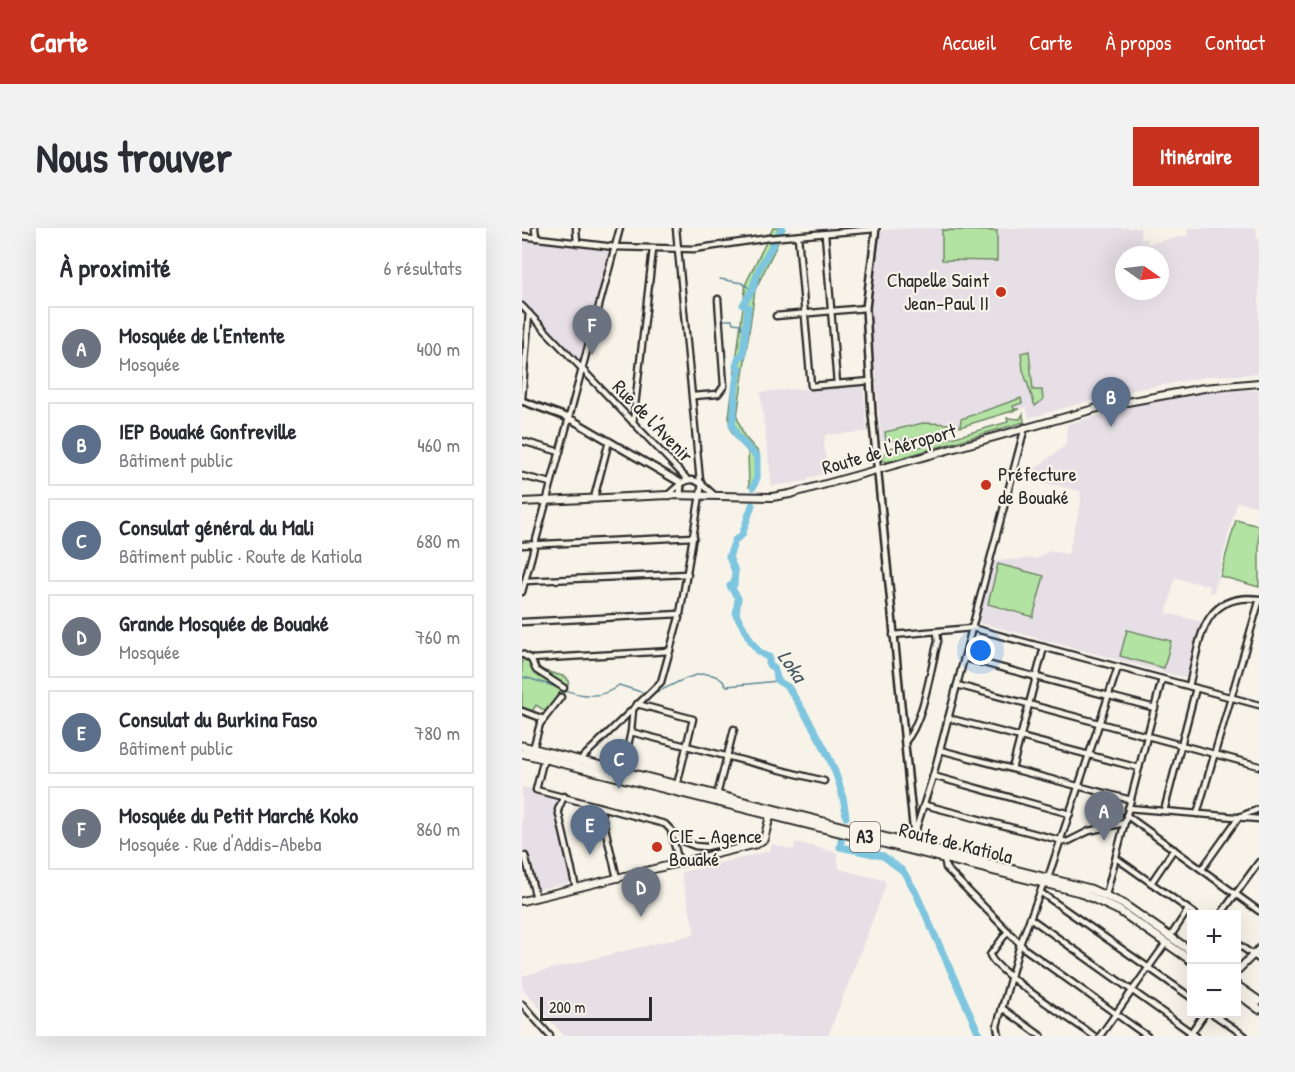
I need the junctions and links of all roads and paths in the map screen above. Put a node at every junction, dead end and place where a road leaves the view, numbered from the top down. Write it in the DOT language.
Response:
graph roads {
  1 [pos="535,228"];
  2 [pos="576,228"];
  3 [pos="620,228"];
  4 [pos="676,228"];
  5 [pos="876,228"];
  6 [pos="825,234"];
  7 [pos="522,236"];
  8 [pos="798,236"];
  9 [pos="536,238"];
  10 [pos="577,243"];
  11 [pos="614,247"];
  12 [pos="653,249"];
  13 [pos="678,249"];
  14 [pos="718,299"];
  15 [pos="522,306"];
  16 [pos="866,308"];
  17 [pos="831,311"];
  18 [pos="529,313"];
  19 [pos="805,314"];
  20 [pos="776,316"];
  21 [pos="582,369"];
  22 [pos="871,381"];
  23 [pos="1259,383"];
  24 [pos="837,384"];
  25 [pos="693,396"];
  26 [pos="522,400"];
  27 [pos="569,418"];
  28 [pos="633,423"];
  29 [pos="1025,427"];
  30 [pos="522,441"];
  31 [pos="609,441"];
  32 [pos="560,452"];
  33 [pos="877,470"];
  34 [pos="522,476"];
  35 [pos="688,480"];
  36 [pos="701,482"];
  37 [pos="551,483"];
  38 [pos="681,483"];
  39 [pos="701,494"];
  40 [pos="668,495"];
  41 [pos="680,495"];
  42 [pos="714,495"];
  43 [pos="594,498"];
  44 [pos="547,501"];
  45 [pos="522,502"];
  46 [pos="694,537"];
  47 [pos="534,544"];
  48 [pos="522,545"];
  49 [pos="688,574"];
  50 [pos="524,582"];
  51 [pos="522,592"];
  52 [pos="1259,601"];
  53 [pos="680,614"];
  54 [pos="522,622"];
  55 [pos="972,628"];
  56 [pos="937,632"];
  57 [pos="893,635"];
  58 [pos="1044,647"];
  59 [pos="670,651"];
  60 [pos="522,654"];
  61 [pos="964,657"];
  62 [pos="531,659"];
  63 [pos="1118,667"];
  64 [pos="1037,677"];
  65 [pos="1162,679"];
  66 [pos="957,685"];
  67 [pos="1189,686"];
  68 [pos="564,687"];
  69 [pos="1196,688"];
  70 [pos="1109,696"];
  71 [pos="1230,696"];
  72 [pos="561,698"];
  73 [pos="638,704"];
  74 [pos="1029,704"];
  75 [pos="1259,705"];
  76 [pos="1155,708"];
  77 [pos="633,709"];
  78 [pos="522,711"];
  79 [pos="948,718"];
  80 [pos="544,719"];
  81 [pos="1100,723"];
  82 [pos="734,729"];
  83 [pos="631,732"];
  84 [pos="1148,736"];
  85 [pos="1021,737"];
  86 [pos="903,744"];
  87 [pos="1181,745"];
  88 [pos="522,746"];
  89 [pos="686,746"];
  90 [pos="532,749"];
  91 [pos="940,750"];
  92 [pos="522,753"];
  93 [pos="1213,753"];
  94 [pos="1089,755"];
  95 [pos="727,757"];
  96 [pos="544,759"];
  97 [pos="579,761"];
  98 [pos="1259,766"];
  99 [pos="1139,768"];
  100 [pos="1012,769"];
  101 [pos="622,771"];
  102 [pos="933,776"];
  103 [pos="824,781"];
  104 [pos="676,784"];
  105 [pos="1078,786"];
  106 [pos="717,795"];
  107 [pos="564,796"];
  108 [pos="1131,800"];
  109 [pos="925,804"];
  110 [pos="600,807"];
  111 [pos="1128,808"];
  112 [pos="1259,809"];
  113 [pos="771,811"];
  114 [pos="1164,811"];
  115 [pos="1070,814"];
  116 [pos="1197,814"];
  117 [pos="1126,816"];
  118 [pos="1239,817"];
  119 [pos="1259,819"];
  120 [pos="1124,824"];
  121 [pos="671,828"];
  122 [pos="914,835"];
  123 [pos="1061,841"];
  124 [pos="729,842"];
  125 [pos="913,846"];
  126 [pos="1174,849"];
  127 [pos="522,856"];
  128 [pos="944,857"];
  129 [pos="1116,858"];
  130 [pos="679,863"];
  131 [pos="1258,866"];
  132 [pos="1202,869"];
  133 [pos="617,878"];
  134 [pos="1046,880"];
  135 [pos="1151,883"];
  136 [pos="576,888"];
  137 [pos="1040,892"];
  138 [pos="1236,894"];
  139 [pos="1106,895"];
  140 [pos="536,898"];
  141 [pos="522,901"];
  142 [pos="1188,910"];
  143 [pos="1225,910"];
  144 [pos="1259,910"];
  145 [pos="1187,912"];
  146 [pos="1030,918"];
  147 [pos="1008,931"];
  148 [pos="1168,940"];
  149 [pos="1020,944"];
  150 [pos="1241,946"];
  151 [pos="1259,949"];
  152 [pos="1187,950"];
  153 [pos="1187,957"];
  154 [pos="1256,957"];
  155 [pos="1148,968"];
  156 [pos="1241,968"];
  157 [pos="1012,978"];
  158 [pos="1241,988"];
  159 [pos="1131,991"];
  160 [pos="1187,995"];
  161 [pos="1241,996"];
  162 [pos="1259,1001"];
  163 [pos="522,1004"];
  164 [pos="1002,1008"];
  165 [pos="1259,1009"];
  166 [pos="1116,1014"];
  167 [pos="1202,1018"];
  168 [pos="1219,1018"];
  169 [pos="1192,1035"];
  170 [pos="550,1036"];
  171 [pos="999,1036"];
  172 [pos="1041,1036"];
  173 [pos="1094,1036"];
  174 [pos="1100,1036"];
  175 [pos="1147,1036"];
  176 [pos="1245,1036"];
  1 -- 9 [label="street"];
  2 -- 10 [label="street"];
  3 -- 11 [label="street"];
  4 -- 13 [label="street"];
  5 -- 6 [label="street"];
  5 -- 16 [label="street"];
  6 -- 8 [label="street"];
  6 -- 17 [label="street"];
  7 -- 9 [label="street"];
  8 -- 13 [label="street"];
  8 -- 19 [label="street"];
  9 -- 10 [label="street"];
  10 -- 11 [label="street"];
  11 -- 12 [label="street"];
  11 -- 21 [label="street"];
  12 -- 13 [label="street"];
  12 -- 28 [label="street"];
  13 -- 25 [label="street"];
  14 -- 25 [label="street"];
  15 -- 18 [label="street, Rue de l'Avenir"];
  16 -- 17 [label="street"];
  16 -- 22 [label="street"];
  17 -- 19 [label="street"];
  17 -- 24 [label="street"];
  18 -- 21 [label="street, Rue de l'Avenir"];
  18 -- 26 [label="street"];
  19 -- 20 [label="street"];
  19 -- 24 [label="street"];
  21 -- 27 [label="street"];
  21 -- 28 [label="street, Rue de l'Avenir"];
  22 -- 24 [label="street"];
  22 -- 33 [label="street"];
  23 -- 29 [label="main road, Route de l'Aéroport"];
  25 -- 36 [label="street"];
  26 -- 27 [label="street"];
  27 -- 31 [label="street"];
  27 -- 32 [label="street"];
  28 -- 35 [label="street, Rue de l'Avenir"];
  29 -- 33 [label="main road, Route de l'Aéroport"];
  29 -- 55 [label="street"];
  30 -- 32 [label="street"];
  31 -- 38 [label="street"];
  31 -- 43 [label="street"];
  32 -- 37 [label="street"];
  33 -- 42 [label="main road, Route de l'Aéroport"];
  33 -- 57 [label="street"];
  34 -- 37 [label="street"];
  35 -- 36 [label="street"];
  35 -- 38 [label="street"];
  36 -- 39 [label="street"];
  36 -- 42 [label="street"];
  37 -- 44 [label="street"];
  38 -- 40 [label="street"];
  38 -- 41 [label="street"];
  39 -- 41 [label="main road, Route de l'Aéroport"];
  39 -- 42 [label="main road, Route de l'Aéroport"];
  39 -- 46 [label="street"];
  40 -- 41 [label="main road, Route de l'Aéroport"];
  40 -- 43 [label="main road, Route de l'Aéroport"];
  43 -- 44 [label="main road, Route de l'Aéroport"];
  44 -- 45 [label="main road, Route de l'Aéroport"];
  44 -- 47 [label="street"];
  46 -- 47 [label="street"];
  46 -- 49 [label="street"];
  47 -- 48 [label="street"];
  47 -- 50 [label="street"];
  49 -- 50 [label="street"];
  49 -- 53 [label="street"];
  50 -- 51 [label="street"];
  52 -- 67 [label="street"];
  52 -- 71 [label="street"];
  53 -- 54 [label="street"];
  53 -- 59 [label="street"];
  55 -- 56 [label="street"];
  55 -- 58 [label="street"];
  55 -- 61 [label="street"];
  56 -- 57 [label="street"];
  56 -- 86 [label="street"];
  57 -- 86 [label="street"];
  58 -- 63 [label="street"];
  58 -- 64 [label="street"];
  59 -- 62 [label="street"];
  59 -- 73 [label="street"];
  60 -- 62 [label="street"];
  61 -- 64 [label="street"];
  61 -- 66 [label="street"];
  62 -- 68 [label="street"];
  63 -- 65 [label="street"];
  63 -- 70 [label="street"];
  64 -- 70 [label="street"];
  64 -- 74 [label="street"];
  65 -- 67 [label="street"];
  65 -- 76 [label="street"];
  66 -- 74 [label="street"];
  66 -- 79 [label="street"];
  67 -- 69 [label="street"];
  69 -- 71 [label="street"];
  69 -- 87 [label="street"];
  70 -- 76 [label="street"];
  70 -- 81 [label="street"];
  71 -- 75 [label="street"];
  71 -- 93 [label="street"];
  72 -- 80 [label="street"];
  73 -- 77 [label="street"];
  73 -- 89 [label="street"];
  74 -- 81 [label="street"];
  74 -- 85 [label="street"];
  76 -- 84 [label="street"];
  77 -- 83 [label="street"];
  77 -- 97 [label="street"];
  78 -- 80 [label="street"];
  79 -- 85 [label="street"];
  79 -- 91 [label="street"];
  80 -- 90 [label="street"];
  81 -- 84 [label="street"];
  81 -- 94 [label="street"];
  82 -- 95 [label="street"];
  83 -- 89 [label="street"];
  83 -- 101 [label="street"];
  84 -- 87 [label="street"];
  84 -- 99 [label="street"];
  85 -- 94 [label="street"];
  85 -- 100 [label="street"];
  86 -- 122 [label="street"];
  87 -- 93 [label="street"];
  87 -- 114 [label="street"];
  88 -- 90 [label="highway, Route de Katiola / A3"];
  89 -- 95 [label="street"];
  89 -- 104 [label="street"];
  90 -- 97 [label="highway, Route de Katiola / A3"];
  91 -- 100 [label="street"];
  91 -- 102 [label="street"];
  92 -- 96 [label="highway, Route de Katiola / A3"];
  93 -- 98 [label="street"];
  93 -- 116 [label="street"];
  94 -- 99 [label="street"];
  94 -- 105 [label="street"];
  95 -- 103 [label="street"];
  95 -- 106 [label="street"];
  96 -- 107 [label="street"];
  96 -- 113 [label="highway, Route de Katiola / A3"];
  97 -- 101 [label="highway, Route de Katiola / A3"];
  99 -- 108 [label="street"];
  100 -- 105 [label="street"];
  101 -- 104 [label="highway, Route de Katiola / A3"];
  102 -- 109 [label="street"];
  102 -- 115 [label="street"];
  104 -- 106 [label="highway, Route de Katiola / A3"];
  105 -- 108 [label="street"];
  105 -- 115 [label="street"];
  106 -- 113 [label="highway, Route de Katiola / A3"];
  107 -- 110 [label="street"];
  107 -- 136 [label="street"];
  108 -- 111 [label="street"];
  109 -- 122 [label="street"];
  109 -- 123 [label="street"];
  110 -- 121 [label="street"];
  110 -- 133 [label="street"];
  111 -- 114 [label="street"];
  111 -- 117 [label="street"];
  112 -- 118 [label="street"];
  113 -- 125 [label="highway, Route de Katiola / A3"];
  113 -- 130 [label="main road"];
  114 -- 116 [label="street"];
  115 -- 123 [label="street"];
  116 -- 118 [label="street"];
  117 -- 120 [label="street"];
  117 -- 126 [label="street"];
  118 -- 119 [label="street"];
  118 -- 132 [label="street"];
  120 -- 123 [label="street"];
  120 -- 129 [label="street"];
  121 -- 124 [label="street"];
  121 -- 130 [label="street"];
  122 -- 125 [label="street"];
  123 -- 134 [label="street"];
  125 -- 128 [label="highway, Route de Katiola / A3"];
  125 -- 134 [label="highway, Route de Katiola / A3"];
  126 -- 132 [label="street"];
  126 -- 135 [label="street"];
  127 -- 140 [label="street"];
  128 -- 134 [label="highway, Route de Katiola / A3"];
  128 -- 147 [label="street"];
  129 -- 135 [label="street"];
  129 -- 139 [label="street"];
  130 -- 133 [label="main road"];
  131 -- 138 [label="street"];
  132 -- 138 [label="street"];
  133 -- 136 [label="main road"];
  134 -- 137 [label="street"];
  134 -- 139 [label="highway, Route de Katiola / A3"];
  134 -- 148 [label="highway, Route de Katiola / A3"];
  135 -- 142 [label="street"];
  136 -- 140 [label="main road"];
  137 -- 146 [label="street"];
  137 -- 155 [label="street"];
  138 -- 143 [label="street"];
  138 -- 144 [label="street"];
  139 -- 148 [label="highway, Route de Katiola / A3"];
  140 -- 141 [label="main road"];
  145 -- 148 [label="street"];
  146 -- 149 [label="street"];
  146 -- 159 [label="street"];
  147 -- 149 [label="street"];
  147 -- 157 [label="street"];
  148 -- 152 [label="highway, Route de Katiola / A3"];
  148 -- 153 [label="highway, Route de Katiola / A3"];
  148 -- 155 [label="street"];
  149 -- 157 [label="street"];
  149 -- 166 [label="street"];
  150 -- 154 [label="street"];
  151 -- 154 [label="main road"];
  154 -- 156 [label="main road"];
  155 -- 159 [label="street"];
  155 -- 160 [label="street"];
  157 -- 164 [label="street"];
  157 -- 173 [label="street"];
  158 -- 162 [label="highway"];
  159 -- 166 [label="street"];
  159 -- 169 [label="street"];
  161 -- 165 [label="highway"];
  163 -- 170 [label="street"];
  164 -- 171 [label="street"];
  164 -- 172 [label="street"];
  166 -- 174 [label="street"];
  166 -- 175 [label="street"];
  167 -- 169 [label="street"];
  168 -- 176 [label="street"];
}
